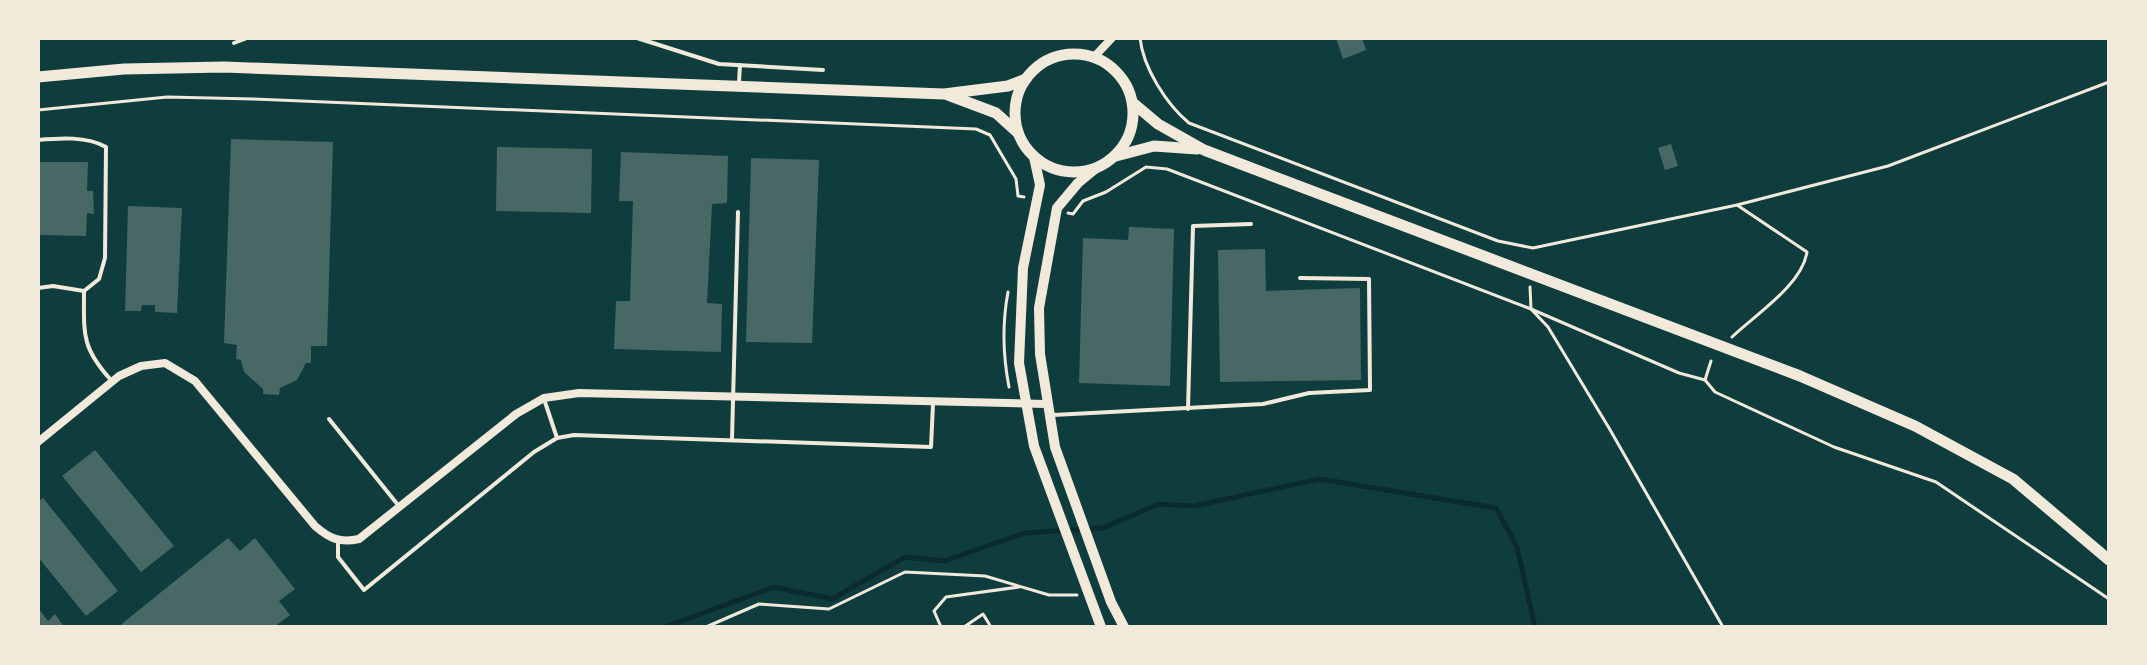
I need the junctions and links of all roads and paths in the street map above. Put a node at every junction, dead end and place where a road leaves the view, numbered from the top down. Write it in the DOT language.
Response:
graph roads {
  1 [pos="247,38"];
  2 [pos="637,38"];
  3 [pos="1112,38"];
  4 [pos="1140,38"];
  5 [pos="234,43"];
  6 [pos="1094,57"];
  7 [pos="740,65"];
  8 [pos="823,70"];
  9 [pos="38,77"];
  10 [pos="1026,79"];
  11 [pos="2109,82"];
  12 [pos="739,86"];
  13 [pos="944,94"];
  14 [pos="1133,103"];
  15 [pos="38,110"];
  16 [pos="1018,133"];
  17 [pos="38,140"];
  18 [pos="1204,150"];
  19 [pos="1115,156"];
  20 [pos="1034,157"];
  21 [pos="1095,169"];
  22 [pos="1029,199"];
  23 [pos="1737,205"];
  24 [pos="738,212"];
  25 [pos="1067,213"];
  26 [pos="1251,224"];
  27 [pos="1529,276"];
  28 [pos="1300,278"];
  29 [pos="38,288"];
  30 [pos="84,291"];
  31 [pos="1531,309"];
  32 [pos="1731,338"];
  33 [pos="1711,361"];
  34 [pos="1705,380"];
  35 [pos="112,382"];
  36 [pos="544,398"];
  37 [pos="734,399"];
  38 [pos="933,404"];
  39 [pos="1026,406"];
  40 [pos="1188,409"];
  41 [pos="1046,410"];
  42 [pos="329,419"];
  43 [pos="557,438"];
  44 [pos="732,439"];
  45 [pos="38,442"];
  46 [pos="400,507"];
  47 [pos="338,541"];
  48 [pos="2109,560"];
  49 [pos="1022,587"];
  50 [pos="1087,595"];
  51 [pos="2109,599"];
  52 [pos="706,627"];
  53 [pos="941,627"];
  54 [pos="964,627"];
  55 [pos="991,627"];
  56 [pos="1101,627"];
  57 [pos="1124,627"];
  58 [pos="1723,627"];
  1 -- 5 [label="lane"];
  2 -- 7 [label="lane"];
  3 -- 6 [label="street"];
  4 -- 23 [label="path"];
  6 -- 10 [label="main road"];
  6 -- 14 [label="main road"];
  7 -- 8 [label="lane"];
  7 -- 12 [label="lane"];
  9 -- 12 [label="main road"];
  10 -- 13 [label="main road"];
  10 -- 16 [label="main road"];
  11 -- 23 [label="path"];
  12 -- 13 [label="main road"];
  13 -- 16 [label="main road"];
  14 -- 18 [label="main road"];
  14 -- 19 [label="main road"];
  15 -- 22 [label="path"];
  16 -- 20 [label="main road"];
  17 -- 30 [label="lane"];
  18 -- 19 [label="main road"];
  18 -- 27 [label="main road"];
  19 -- 21 [label="main road"];
  20 -- 21 [label="main road"];
  20 -- 39 [label="street"];
  21 -- 41 [label="street"];
  23 -- 32 [label="path"];
  24 -- 37 [label="lane"];
  25 -- 31 [label="path"];
  26 -- 40 [label="lane"];
  27 -- 31 [label="path"];
  27 -- 48 [label="main road"];
  28 -- 40 [label="lane"];
  29 -- 30 [label="lane"];
  30 -- 35 [label="lane"];
  31 -- 34 [label="path"];
  31 -- 58 [label="path"];
  33 -- 34 [label="path"];
  34 -- 51 [label="path"];
  35 -- 45 [label="street"];
  35 -- 47 [label="street"];
  36 -- 37 [label="street"];
  36 -- 43 [label="lane"];
  36 -- 46 [label="street"];
  37 -- 38 [label="street"];
  37 -- 44 [label="lane"];
  38 -- 39 [label="street"];
  38 -- 44 [label="lane"];
  39 -- 41 [label="street"];
  39 -- 50 [label="street"];
  40 -- 41 [label="lane"];
  41 -- 57 [label="street"];
  42 -- 46 [label="lane"];
  43 -- 44 [label="lane"];
  43 -- 47 [label="lane"];
  46 -- 47 [label="street"];
  49 -- 50 [label="path"];
  49 -- 52 [label="path"];
  49 -- 53 [label="path"];
  50 -- 56 [label="street"];
  54 -- 55 [label="path"];
}
